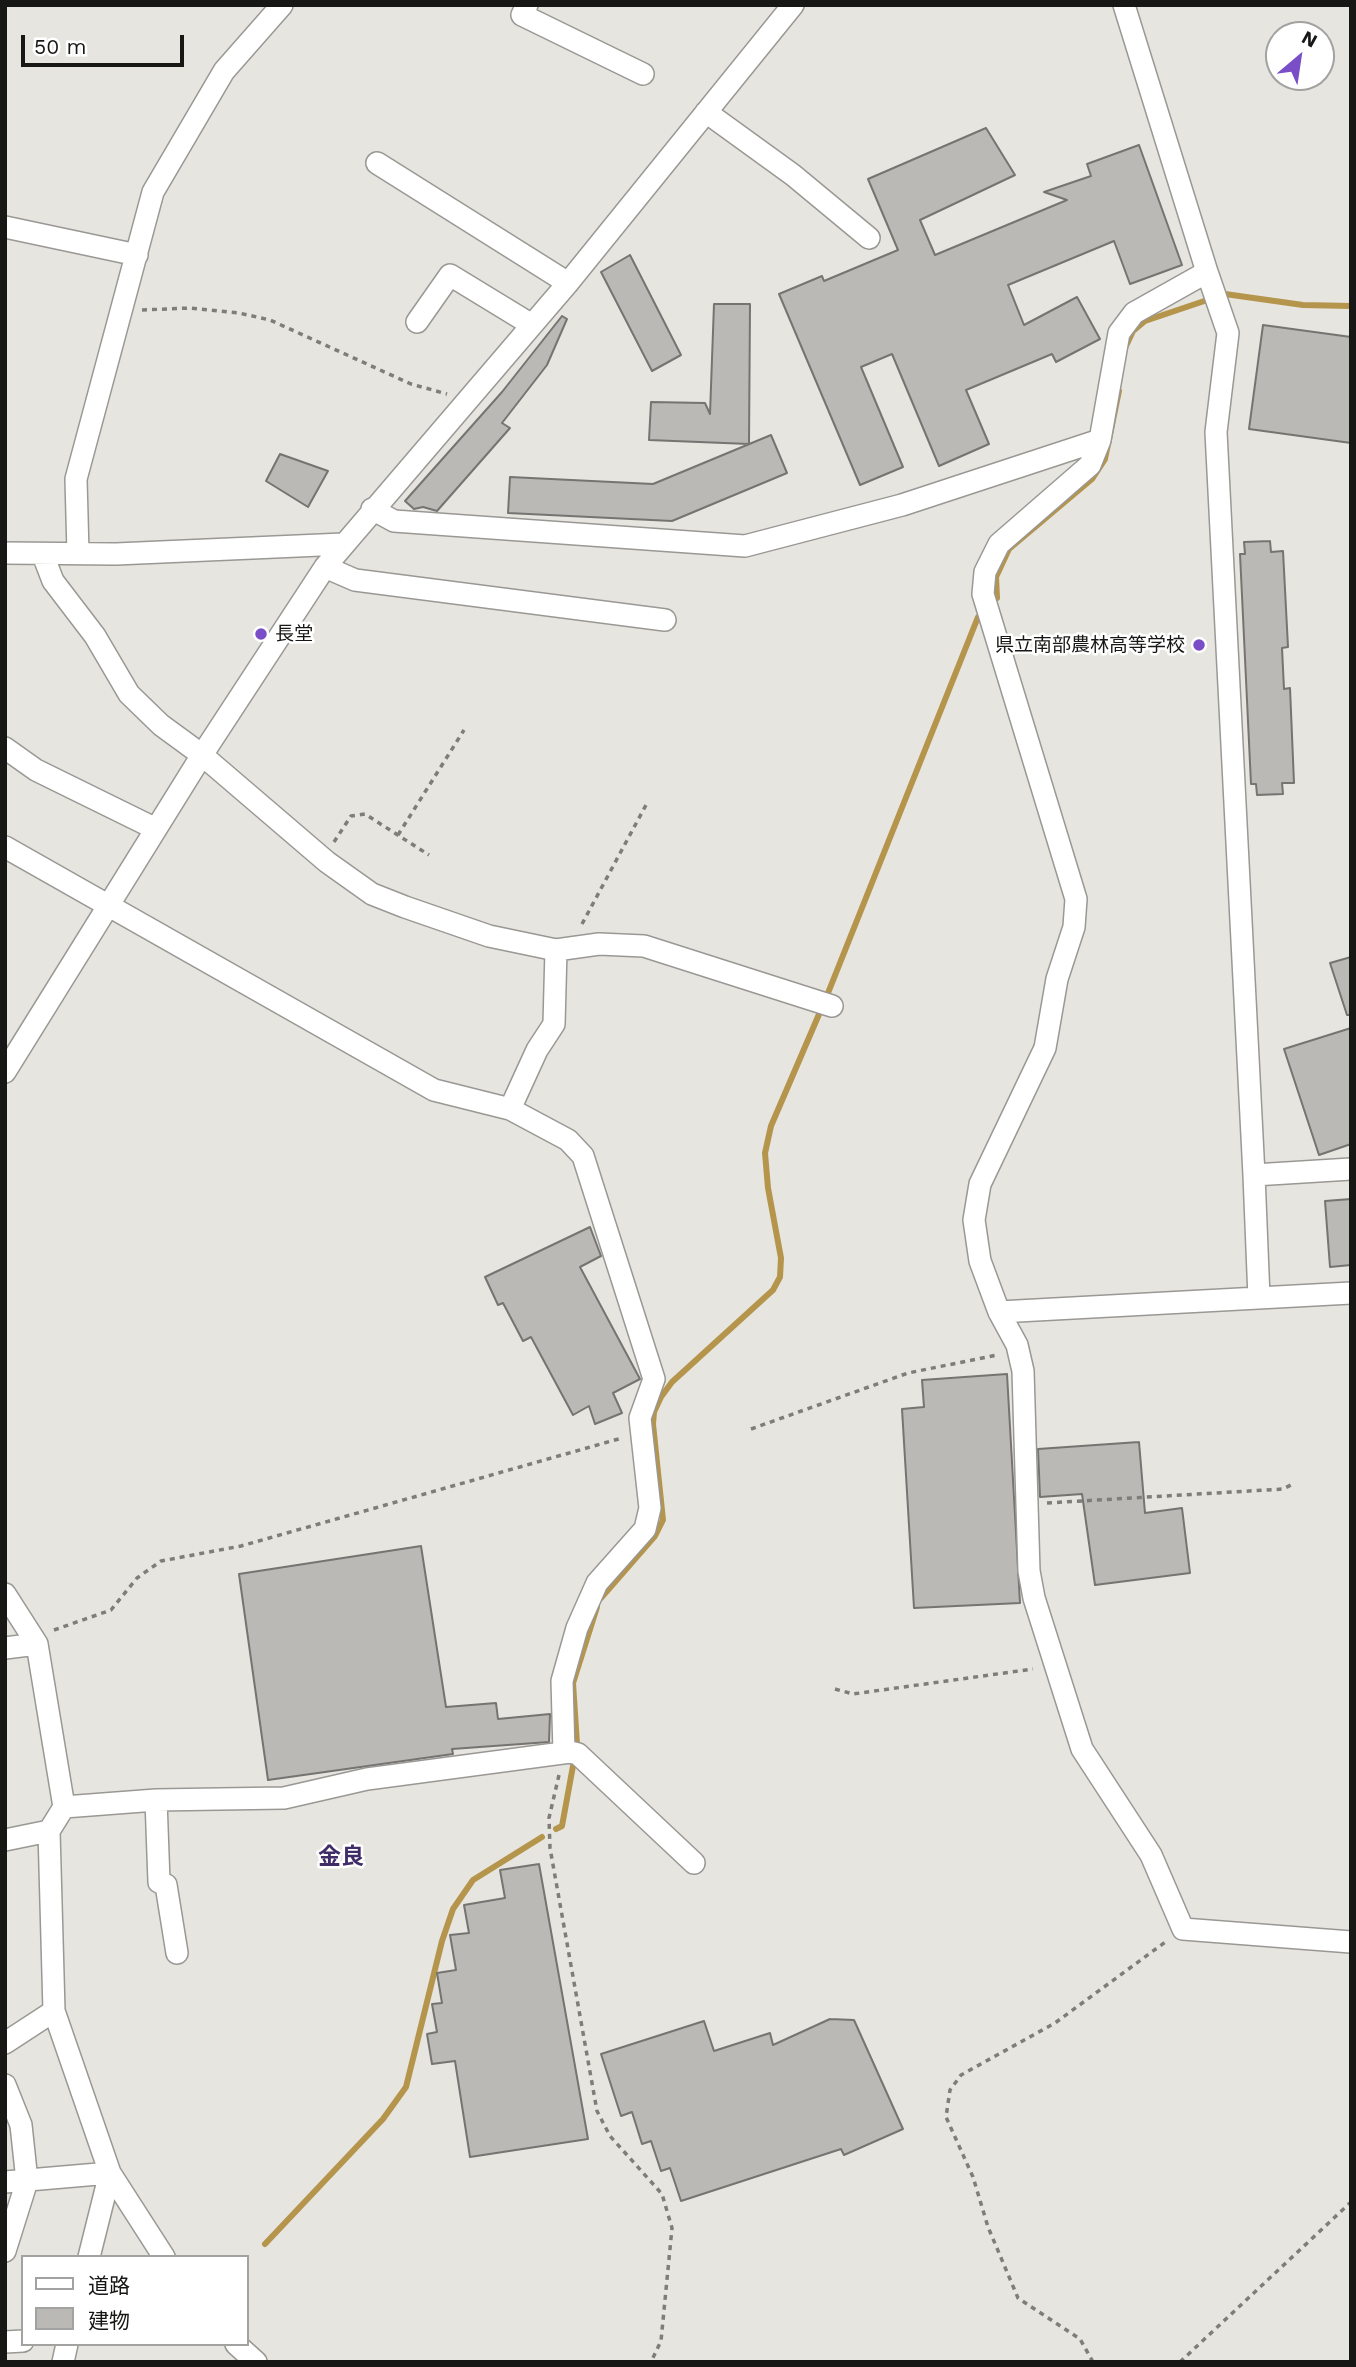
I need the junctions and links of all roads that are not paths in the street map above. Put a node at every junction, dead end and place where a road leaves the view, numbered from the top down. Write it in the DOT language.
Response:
graph roads {
  1 [pos="282,5"];
  2 [pos="527,5"];
  3 [pos="793,5"];
  4 [pos="1124,5"];
  5 [pos="643,74"];
  6 [pos="706,112"];
  7 [pos="377,163"];
  8 [pos="5,227"];
  9 [pos="869,238"];
  10 [pos="137,255"];
  11 [pos="568,283"];
  12 [pos="1214,288"];
  13 [pos="417,321"];
  14 [pos="532,325"];
  15 [pos="1100,440"];
  16 [pos="372,509"];
  17 [pos="343,544"];
  18 [pos="5,553"];
  19 [pos="78,554"];
  20 [pos="43,555"];
  21 [pos="325,567"];
  22 [pos="665,620"];
  23 [pos="5,748"];
  24 [pos="202,755"];
  25 [pos="156,829"];
  26 [pos="5,847"];
  27 [pos="107,907"];
  28 [pos="561,950"];
  29 [pos="832,1006"];
  30 [pos="5,1072"];
  31 [pos="510,1109"];
  32 [pos="1351,1169"];
  33 [pos="1254,1175"];
  34 [pos="1351,1293"];
  35 [pos="1259,1298"];
  36 [pos="999,1312"];
  37 [pos="5,1594"];
  38 [pos="35,1641"];
  39 [pos="5,1648"];
  40 [pos="571,1753"];
  41 [pos="156,1800"];
  42 [pos="64,1807"];
  43 [pos="49,1831"];
  44 [pos="5,1840"];
  45 [pos="694,1863"];
  46 [pos="1351,1942"];
  47 [pos="177,1953"];
  48 [pos="54,2011"];
  49 [pos="5,2043"];
  50 [pos="5,2085"];
  51 [pos="110,2173"];
  52 [pos="16,2181"];
  53 [pos="5,2251"];
  54 [pos="90,2255"];
  55 [pos="163,2255"];
  56 [pos="238,2346"];
  57 [pos="256,2362"];
  1 -- 10 [label="street"];
  2 -- 5 [label="street"];
  3 -- 6 [label="street"];
  4 -- 12 [label="street"];
  6 -- 9 [label="street"];
  6 -- 11 [label="street"];
  7 -- 11 [label="street"];
  8 -- 10 [label="street"];
  10 -- 19 [label="street"];
  11 -- 14 [label="street"];
  12 -- 15 [label="street"];
  12 -- 33 [label="street"];
  13 -- 14 [label="street"];
  14 -- 16 [label="street"];
  15 -- 16 [label="street"];
  15 -- 36 [label="street"];
  16 -- 17 [label="street"];
  17 -- 19 [label="street"];
  17 -- 21 [label="street"];
  18 -- 20 [label="street"];
  19 -- 20 [label="street"];
  20 -- 24 [label="street"];
  21 -- 22 [label="street"];
  21 -- 24 [label="street"];
  23 -- 25 [label="street"];
  24 -- 25 [label="street"];
  24 -- 28 [label="street"];
  25 -- 27 [label="street"];
  26 -- 27 [label="street"];
  27 -- 30 [label="street"];
  27 -- 31 [label="street"];
  28 -- 29 [label="street"];
  28 -- 31 [label="street"];
  31 -- 40 [label="street"];
  32 -- 33 [label="street"];
  33 -- 35 [label="street"];
  34 -- 35 [label="street"];
  35 -- 36 [label="street"];
  36 -- 46 [label="street"];
  37 -- 38 [label="street"];
  38 -- 39 [label="street"];
  38 -- 42 [label="street"];
  40 -- 41 [label="street"];
  40 -- 45 [label="street"];
  41 -- 42 [label="street"];
  41 -- 47 [label="street"];
  42 -- 43 [label="street"];
  43 -- 44 [label="street"];
  43 -- 48 [label="street"];
  48 -- 49 [label="street"];
  48 -- 51 [label="street"];
  50 -- 52 [label="street"];
  51 -- 52 [label="street"];
  51 -- 54 [label="street"];
  51 -- 55 [label="street"];
  52 -- 53 [label="street"];
  56 -- 57 [label="street"];
}
